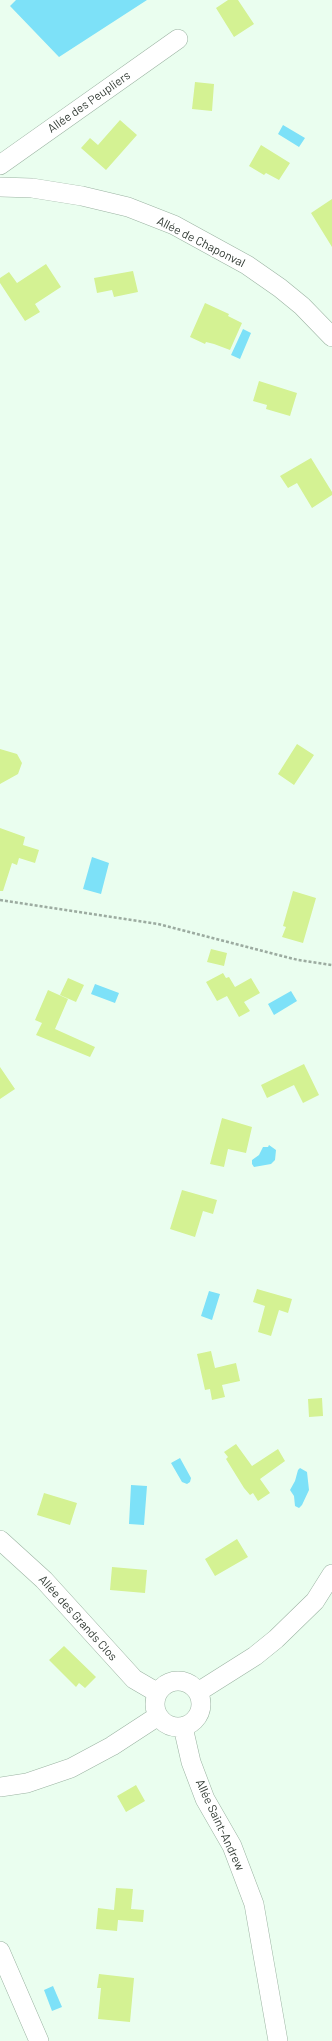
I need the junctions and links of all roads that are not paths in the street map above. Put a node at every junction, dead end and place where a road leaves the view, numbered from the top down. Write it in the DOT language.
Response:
graph roads {
  1 [pos="178,39"];
  2 [pos="0,165"];
  3 [pos="0,186"];
  4 [pos="332,337"];
  5 [pos="0,1540"];
  6 [pos="332,1574"];
  7 [pos="198,1692"];
  8 [pos="158,1693"];
  9 [pos="158,1716"];
  10 [pos="183,1727"];
  11 [pos="0,1787"];
  12 [pos="0,1951"];
  13 [pos="39,2041"];
  14 [pos="278,2041"];
  1 -- 2 [label="street, Allée des Peupliers"];
  3 -- 4 [label="street, Allée de Chaponval"];
  5 -- 8 [label="street, Allée des Grands Clos"];
  6 -- 7 [label="street"];
  7 -- 8 [label="street"];
  7 -- 10 [label="street"];
  8 -- 9 [label="street"];
  9 -- 10 [label="street"];
  9 -- 11 [label="street"];
  10 -- 14 [label="street, Allée Saint-Andrew"];
  12 -- 13 [label="street"];
}
